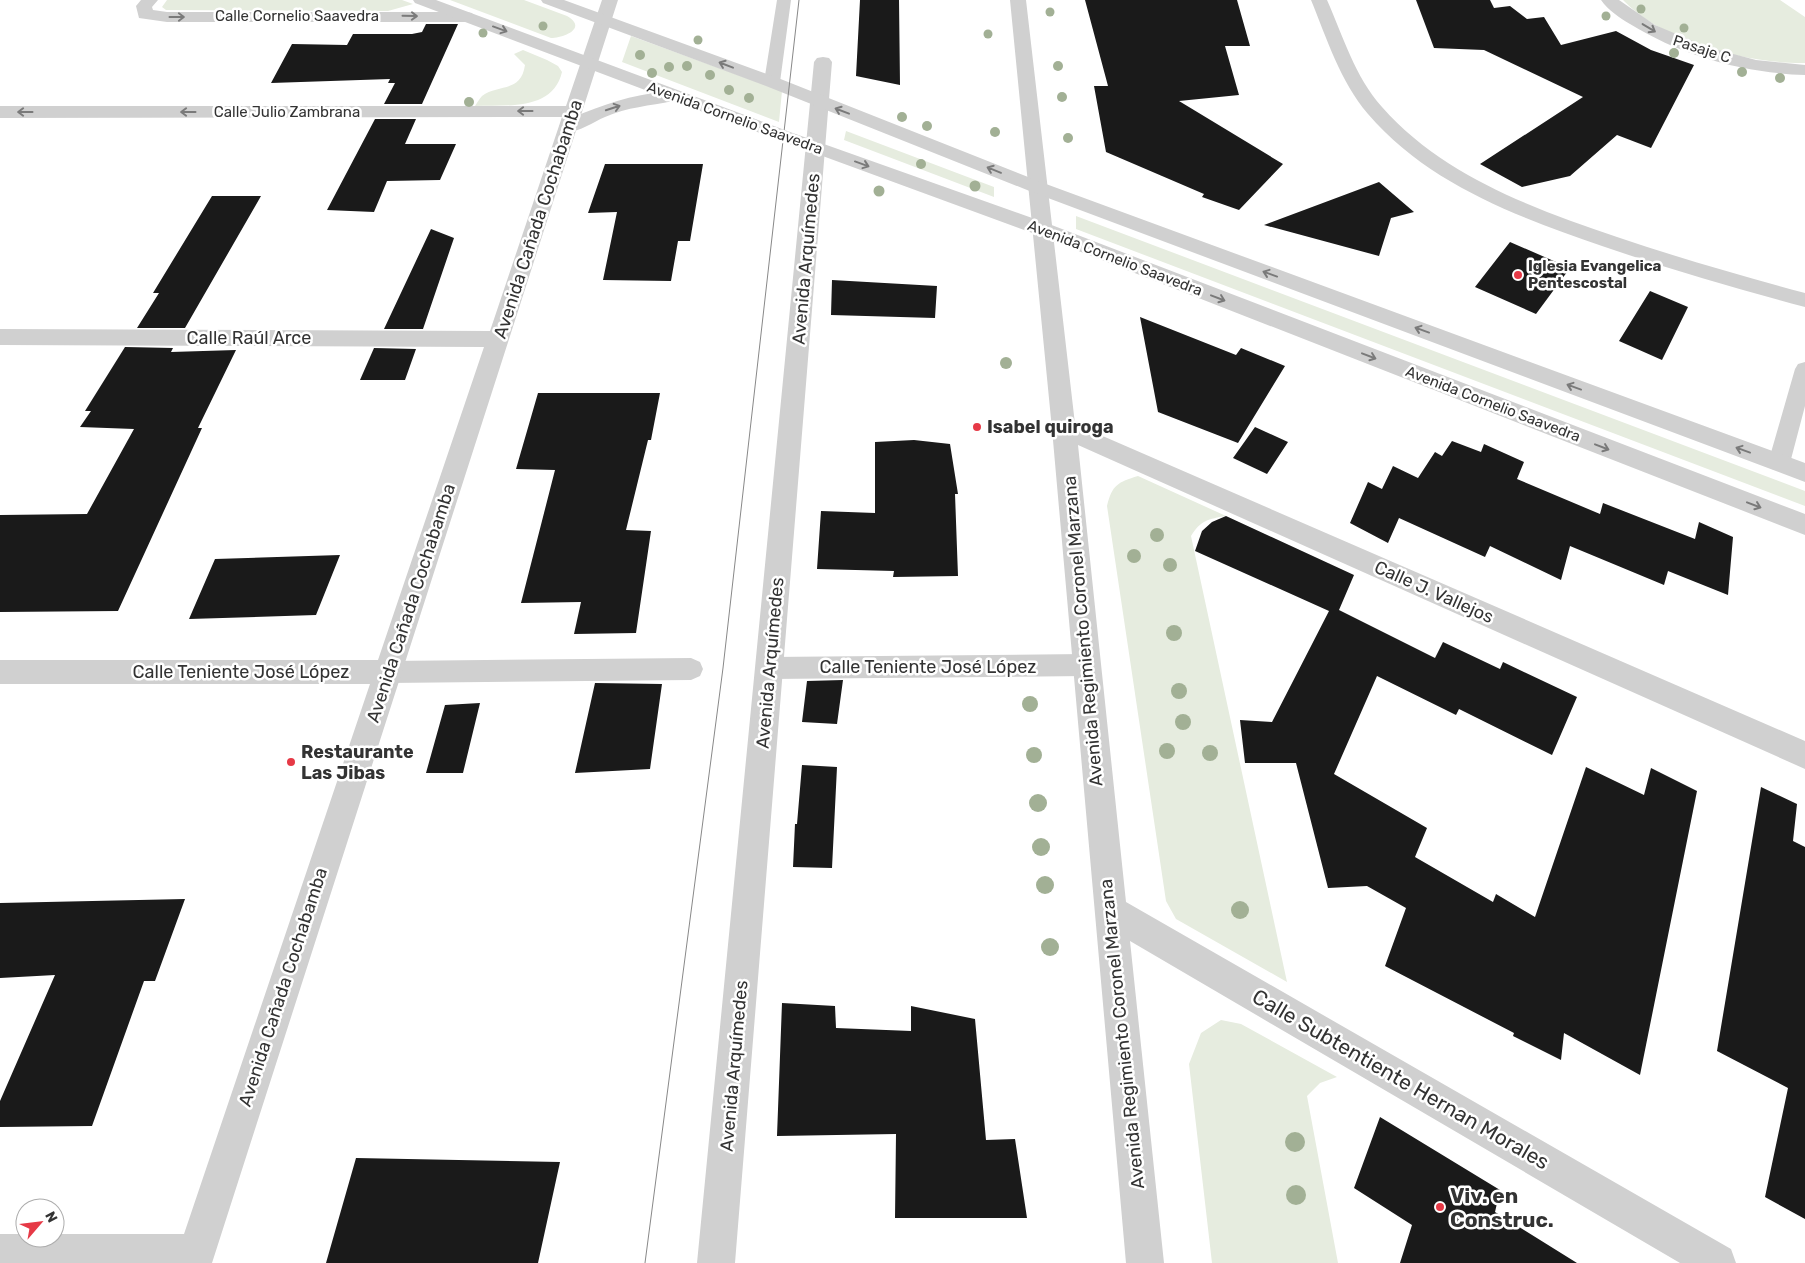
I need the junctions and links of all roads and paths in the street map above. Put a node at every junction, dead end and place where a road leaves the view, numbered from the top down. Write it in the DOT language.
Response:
graph roads {
  1 [pos="150,0"];
  2 [pos="421,0"];
  3 [pos="549,0"];
  4 [pos="610,0"];
  5 [pos="784,0"];
  6 [pos="1018,0"];
  7 [pos="1319,0"];
  8 [pos="1610,0"];
  9 [pos="466,17"];
  10 [pos="604,20"];
  11 [pos="823,62"];
  12 [pos="589,64"];
  13 [pos="1805,70"];
  14 [pos="772,82"];
  15 [pos="676,96"];
  16 [pos="820,103"];
  17 [pos="0,112"];
  18 [pos="571,119"];
  19 [pos="816,148"];
  20 [pos="1039,188"];
  21 [pos="1042,229"];
  22 [pos="1805,300"];
  23 [pos="0,337"];
  24 [pos="498,339"];
  25 [pos="1805,370"];
  26 [pos="1064,429"];
  27 [pos="1779,463"];
  28 [pos="1805,473"];
  29 [pos="1805,525"];
  30 [pos="1086,665"];
  31 [pos="770,668"];
  32 [pos="691,669"];
  33 [pos="0,672"];
  34 [pos="388,672"];
  35 [pos="1805,755"];
  36 [pos="1110,911"];
  37 [pos="0,1253"];
  38 [pos="194,1258"];
  39 [pos="716,1263"];
  40 [pos="1145,1263"];
  41 [pos="1717,1263"];
  1 -- 9 [label="street, Calle Cornelio Saavedra, one-way"];
  2 -- 9 [label="street, Avenida Cornelio Saavedra"];
  3 -- 10 [label="street"];
  4 -- 10 [label="street, Avenida Cañada Cochabamba"];
  5 -- 14 [label="lane"];
  6 -- 20 [label="street, Avenida Regimiento Coronel Marzana"];
  7 -- 22 [label="street"];
  8 -- 13 [label="street, Pasaje C, one-way"];
  9 -- 12 [label="street, Avenida Cornelio Saavedra, one-way"];
  10 -- 12 [label="street, Avenida Cañada Cochabamba"];
  14 -- 10 [label="street, one-way"];
  11 -- 16 [label="street, Avenida Arquímedes"];
  12 -- 15 [label="street, Avenida Cornelio Saavedra"];
  12 -- 18 [label="street, Avenida Cañada Cochabamba"];
  14 -- 16 [label="street"];
  18 -- 15 [label="street, one-way"];
  15 -- 19 [label="street, Avenida Cornelio Saavedra"];
  16 -- 19 [label="street, Avenida Arquímedes"];
  20 -- 16 [label="street, one-way"];
  18 -- 17 [label="street, Calle Julio Zambrana, one-way"];
  18 -- 24 [label="street, Avenida Cañada Cochabamba"];
  19 -- 21 [label="street, Avenida Cornelio Saavedra, one-way"];
  19 -- 31 [label="street, Avenida Arquímedes"];
  20 -- 21 [label="street, Avenida Regimiento Coronel Marzana"];
  27 -- 20 [label="street, one-way"];
  21 -- 26 [label="street, Avenida Regimiento Coronel Marzana"];
  21 -- 29 [label="street, Avenida Cornelio Saavedra, one-way"];
  23 -- 24 [label="street, Calle Raúl Arce"];
  24 -- 34 [label="street, Avenida Cañada Cochabamba"];
  25 -- 27 [label="lane"];
  26 -- 30 [label="street, Avenida Regimiento Coronel Marzana"];
  26 -- 35 [label="street, Calle J. Vallejos"];
  27 -- 28 [label="street"];
  30 -- 31 [label="lane, Calle Teniente José López"];
  30 -- 36 [label="street, Avenida Regimiento Coronel Marzana"];
  31 -- 39 [label="street, Avenida Arquímedes"];
  32 -- 34 [label="lane, Calle Teniente José López"];
  33 -- 34 [label="street, Calle Teniente José López"];
  34 -- 38 [label="street, Avenida Cañada Cochabamba"];
  36 -- 40 [label="street, Avenida Regimiento Coronel Marzana"];
  36 -- 41 [label="street, Calle Subtentiente Hernan Morales"];
  37 -- 38 [label="street"];
}
